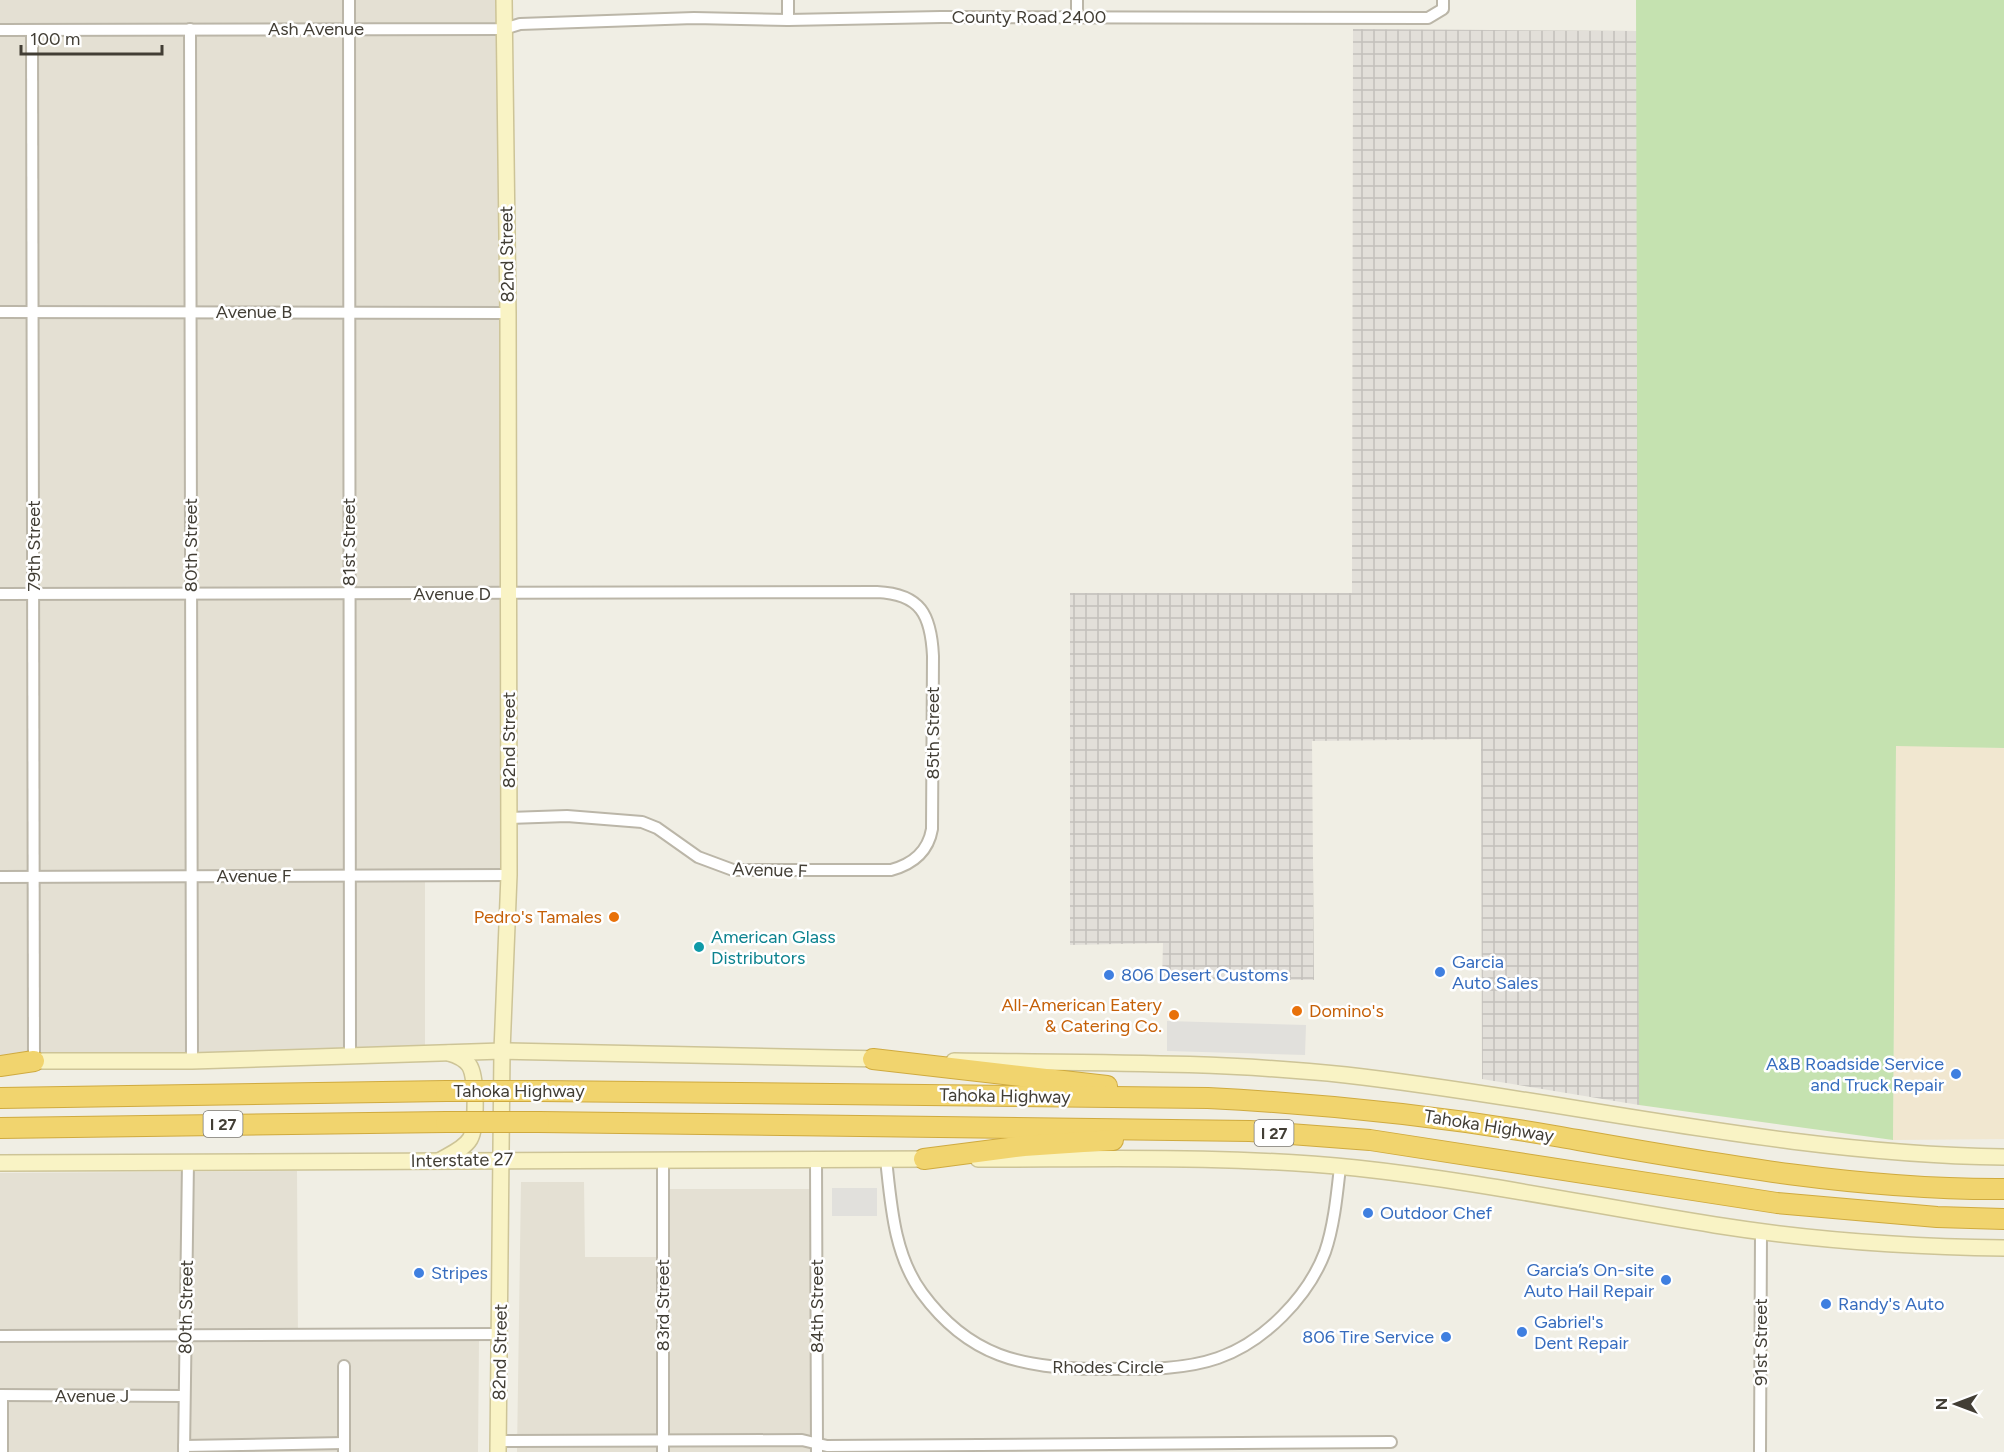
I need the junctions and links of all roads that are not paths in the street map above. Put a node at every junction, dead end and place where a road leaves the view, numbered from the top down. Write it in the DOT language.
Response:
graph roads {
  1 [pos="349,0"];
  2 [pos="504,0"];
  3 [pos="788,0"];
  4 [pos="1077,0"];
  5 [pos="1443,0"];
  6 [pos="1077,16"];
  7 [pos="788,20"];
  8 [pos="631,21"];
  9 [pos="349,29"];
  10 [pos="504,29"];
  11 [pos="0,30"];
  12 [pos="32,30"];
  13 [pos="190,30"];
  14 [pos="0,312"];
  15 [pos="33,312"];
  16 [pos="190,312"];
  17 [pos="349,312"];
  18 [pos="508,313"];
  19 [pos="0,594"];
  20 [pos="34,594"];
  21 [pos="191,594"];
  22 [pos="349,594"];
  23 [pos="509,594"];
  24 [pos="903,595"];
  25 [pos="509,818"];
  26 [pos="899,868"];
  27 [pos="350,875"];
  28 [pos="509,875"];
  29 [pos="191,876"];
  30 [pos="33,877"];
  31 [pos="0,878"];
  32 [pos="502,1051"];
  33 [pos="446,1052"];
  34 [pos="350,1056"];
  35 [pos="873,1059"];
  36 [pos="34,1061"];
  37 [pos="192,1061"];
  38 [pos="0,1064"];
  39 [pos="0,1098"];
  40 [pos="1208,1098"];
  41 [pos="0,1128"];
  42 [pos="1212,1130"];
  43 [pos="2004,1157"];
  44 [pos="663,1159"];
  45 [pos="816,1159"];
  46 [pos="886,1159"];
  47 [pos="924,1159"];
  48 [pos="502,1160"];
  49 [pos="439,1161"];
  50 [pos="188,1162"];
  51 [pos="0,1163"];
  52 [pos="1340,1167"];
  53 [pos="2004,1187"];
  54 [pos="1947,1217"];
  55 [pos="2004,1219"];
  56 [pos="2004,1224"];
  57 [pos="1761,1231"];
  58 [pos="2004,1248"];
  59 [pos="499,1334"];
  60 [pos="0,1336"];
  61 [pos="185,1336"];
  62 [pos="344,1366"];
  63 [pos="1,1395"];
  64 [pos="184,1396"];
  65 [pos="663,1440"];
  66 [pos="1391,1442"];
  67 [pos="498,1446"];
  68 [pos="344,1447"];
  69 [pos="817,1448"];
  70 [pos="184,1449"];
  71 [pos="2,1452"];
  72 [pos="663,1452"];
  73 [pos="1760,1452"];
  1 -- 9 [label="street, 81st Street"];
  2 -- 10 [label="main road, 82nd Street"];
  3 -- 7 [label="street"];
  4 -- 6 [label="street"];
  5 -- 6 [label="street, County Road 2400"];
  6 -- 7 [label="street, County Road 2400"];
  7 -- 8 [label="street, County Road 2400"];
  8 -- 10 [label="street, Ash Avenue"];
  9 -- 10 [label="street, Ash Avenue"];
  9 -- 13 [label="street, Ash Avenue"];
  9 -- 17 [label="street, 81st Street"];
  10 -- 18 [label="main road, 82nd Street"];
  11 -- 12 [label="street, Ash Avenue"];
  12 -- 13 [label="street, Ash Avenue"];
  12 -- 15 [label="street, 79th Street"];
  13 -- 16 [label="street, 80th Street"];
  14 -- 15 [label="street, Avenue B"];
  15 -- 16 [label="street, Avenue B"];
  15 -- 20 [label="street, 79th Street"];
  16 -- 17 [label="street, Avenue B"];
  16 -- 21 [label="street, 80th Street"];
  17 -- 18 [label="street, Avenue B"];
  17 -- 22 [label="street, 81st Street"];
  18 -- 23 [label="main road, 82nd Street"];
  19 -- 20 [label="street, Avenue D"];
  20 -- 21 [label="street, Avenue D"];
  20 -- 30 [label="street, 79th Street"];
  21 -- 22 [label="street, Avenue D"];
  21 -- 29 [label="street, 80th Street"];
  22 -- 23 [label="street, Avenue D"];
  22 -- 27 [label="street, 81st Street"];
  23 -- 24 [label="street, Avenue D"];
  23 -- 25 [label="main road, 82nd Street"];
  24 -- 26 [label="street, 85th Street"];
  25 -- 26 [label="street, Avenue F"];
  25 -- 28 [label="main road, 82nd Street"];
  27 -- 28 [label="street, Avenue F"];
  27 -- 29 [label="street, Avenue F"];
  27 -- 34 [label="street, 81st Street"];
  28 -- 32 [label="main road, 82nd Street"];
  29 -- 30 [label="street, Avenue F"];
  29 -- 37 [label="street, 80th Street"];
  30 -- 31 [label="street, Avenue F"];
  30 -- 36 [label="street, 79th Street"];
  32 -- 33 [label="main road"];
  32 -- 35 [label="main road"];
  32 -- 48 [label="main road, 82nd Street"];
  33 -- 34 [label="main road"];
  33 -- 49 [label="main road"];
  34 -- 37 [label="main road"];
  35 -- 40 [label="highway"];
  35 -- 43 [label="main road, Tahoka Highway"];
  36 -- 37 [label="main road"];
  36 -- 38 [label="highway"];
  39 -- 40 [label="highway, Tahoka Highway / I 27, bridge"];
  40 -- 53 [label="highway, Tahoka Highway / I 27"];
  41 -- 42 [label="highway, Tahoka Highway / I 27, bridge"];
  42 -- 47 [label="highway"];
  42 -- 54 [label="highway, Tahoka Highway / I 27"];
  44 -- 45 [label="main road, Interstate 27"];
  44 -- 48 [label="main road, Interstate 27"];
  44 -- 65 [label="street, 83rd Street"];
  45 -- 46 [label="main road, Interstate 27"];
  45 -- 69 [label="street, 84th Street"];
  46 -- 47 [label="main road, Interstate 27"];
  46 -- 52 [label="street, Rhodes Circle"];
  47 -- 52 [label="main road"];
  48 -- 49 [label="main road, Interstate 27"];
  48 -- 59 [label="main road, 82nd Street"];
  49 -- 50 [label="main road, Interstate 27"];
  50 -- 51 [label="main road, Interstate 27"];
  50 -- 61 [label="street, 80th Street"];
  52 -- 57 [label="main road"];
  54 -- 55 [label="highway, Tahoka Highway / I 27"];
  54 -- 56 [label="highway"];
  57 -- 58 [label="main road"];
  57 -- 73 [label="street, 91st Street"];
  59 -- 61 [label="street"];
  59 -- 67 [label="main road, 82nd Street"];
  60 -- 61 [label="street"];
  61 -- 64 [label="street, 80th Street"];
  62 -- 68 [label="street"];
  63 -- 64 [label="street, Avenue J"];
  63 -- 71 [label="street"];
  64 -- 70 [label="street, 80th Street"];
  65 -- 67 [label="street"];
  65 -- 69 [label="street"];
  65 -- 72 [label="street, 83rd Street"];
  66 -- 69 [label="street"];
  68 -- 70 [label="street"];
}
